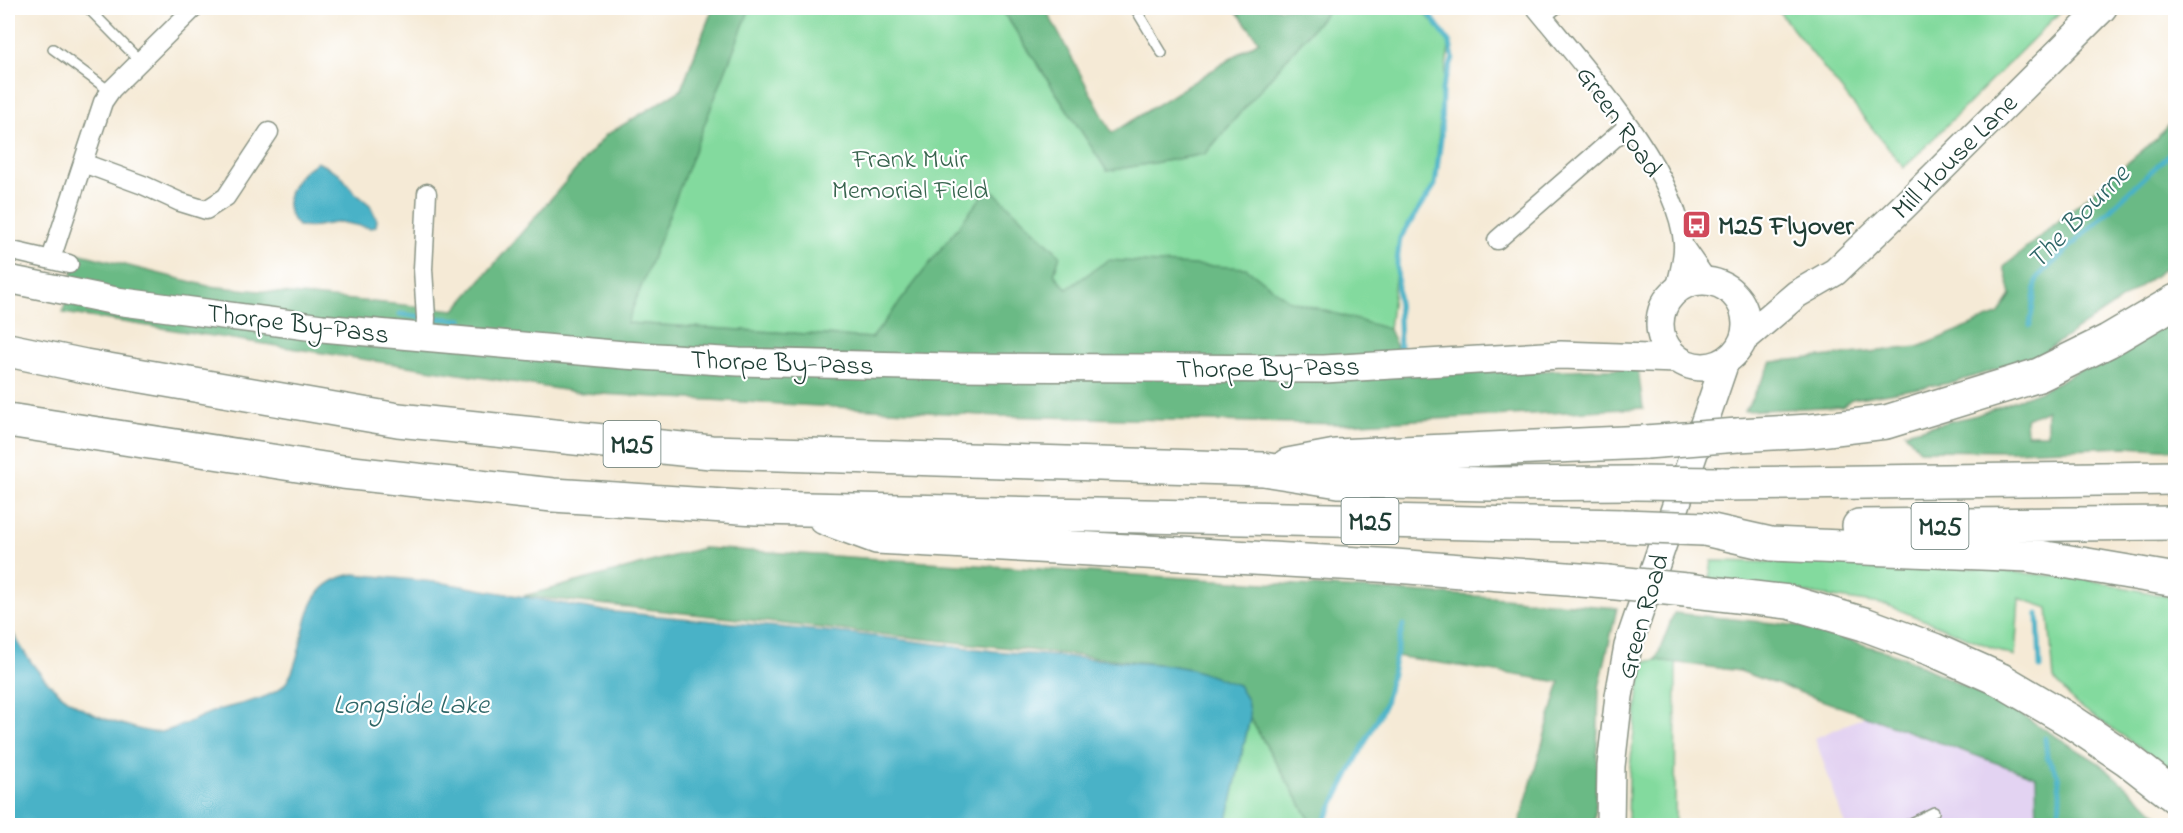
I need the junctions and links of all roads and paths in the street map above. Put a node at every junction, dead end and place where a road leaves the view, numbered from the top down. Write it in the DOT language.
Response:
graph roads {
  1 [pos="88,8"];
  2 [pos="194,8"];
  3 [pos="1136,8"];
  4 [pos="2103,8"];
  5 [pos="1546,11"];
  6 [pos="54,49"];
  7 [pos="1162,53"];
  8 [pos="140,61"];
  9 [pos="111,92"];
  10 [pos="1628,126"];
  11 [pos="269,132"];
  12 [pos="83,163"];
  13 [pos="427,193"];
  14 [pos="1497,240"];
  15 [pos="1683,245"];
  16 [pos="8,250"];
  17 [pos="51,259"];
  18 [pos="69,264"];
  19 [pos="8,279"];
  20 [pos="1708,281"];
  21 [pos="1674,293"];
  22 [pos="1734,294"];
  23 [pos="1797,294"];
  24 [pos="2175,301"];
  25 [pos="1660,321"];
  26 [pos="425,337"];
  27 [pos="1744,339"];
  28 [pos="8,350"];
  29 [pos="1561,355"];
  30 [pos="1725,362"];
  31 [pos="1684,363"];
  32 [pos="1707,412"];
  33 [pos="8,420"];
  34 [pos="1263,469"];
  35 [pos="2175,478"];
  36 [pos="798,509"];
  37 [pos="2175,523"];
  38 [pos="1704,529"];
  39 [pos="2175,580"];
  40 [pos="2175,797"];
  41 [pos="1934,812"];
  42 [pos="1610,825"];
  43 [pos="1905,825"];
  1 -- 8 [label="lane"];
  2 -- 8 [label="street"];
  3 -- 7 [label="lane"];
  4 -- 23 [label="main road, Mill House Lane"];
  5 -- 10 [label="street, Green Road"];
  6 -- 9 [label="lane"];
  8 -- 9 [label="street"];
  9 -- 12 [label="street"];
  10 -- 14 [label="street"];
  10 -- 15 [label="street, Green Road"];
  11 -- 12 [label="street"];
  12 -- 17 [label="street"];
  13 -- 26 [label="street"];
  15 -- 20 [label="street, Green Road"];
  15 -- 21 [label="street, Green Road"];
  16 -- 17 [label="street"];
  17 -- 18 [label="street"];
  19 -- 26 [label="main road, Thorpe By-Pass"];
  20 -- 21 [label="main road"];
  20 -- 22 [label="main road"];
  21 -- 25 [label="main road"];
  22 -- 23 [label="main road, Mill House Lane"];
  22 -- 27 [label="main road"];
  23 -- 27 [label="main road, Mill House Lane"];
  24 -- 34 [label="highway, bridge"];
  25 -- 29 [label="main road, Thorpe By-Pass"];
  25 -- 31 [label="main road"];
  26 -- 29 [label="main road, Thorpe By-Pass"];
  27 -- 30 [label="main road"];
  28 -- 34 [label="highway, M25"];
  29 -- 31 [label="main road, Thorpe By-Pass"];
  30 -- 31 [label="main road"];
  30 -- 32 [label="main road, Green Road"];
  31 -- 32 [label="main road"];
  32 -- 42 [label="main road, Green Road"];
  33 -- 36 [label="highway, M25"];
  34 -- 35 [label="highway, M25, bridge"];
  36 -- 38 [label="highway, M25, bridge"];
  36 -- 40 [label="highway, bridge"];
  37 -- 38 [label="highway, M25"];
  38 -- 39 [label="highway"];
  41 -- 43 [label="lane"];
}
